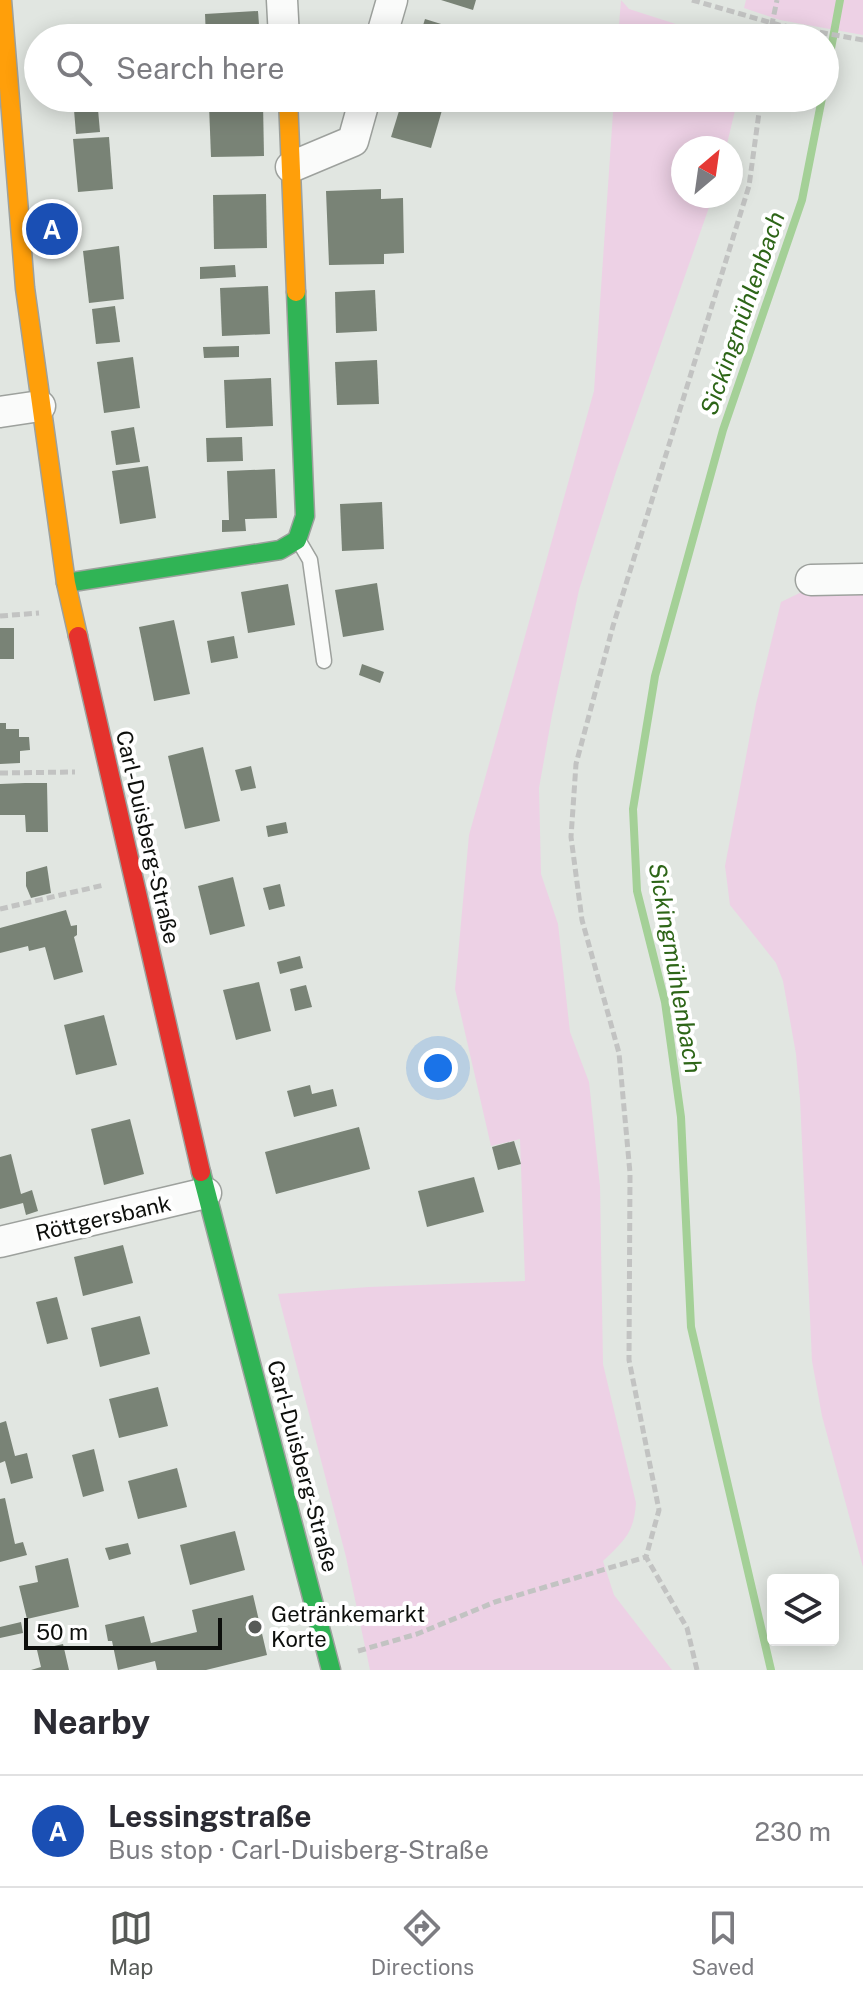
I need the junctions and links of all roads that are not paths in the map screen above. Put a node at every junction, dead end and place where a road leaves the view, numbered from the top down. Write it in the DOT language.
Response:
graph roads {
  1 [pos="2,0"];
  2 [pos="282,0"];
  3 [pos="392,0"];
  4 [pos="283,24"];
  5 [pos="385,24"];
  6 [pos="289,112"];
  7 [pos="361,112"];
  8 [pos="6,140"];
  9 [pos="291,167"];
  10 [pos="40,406"];
  11 [pos="0,412"];
  12 [pos="297,540"];
  13 [pos="863,579"];
  14 [pos="811,580"];
  15 [pos="66,583"];
  16 [pos="324,661"];
  17 [pos="206,1193"];
  18 [pos="0,1242"];
  19 [pos="330,1664"];
  1 -- 8 [label="main road, Carl-Duisberg-Straße"];
  2 -- 4 [label="street"];
  3 -- 5 [label="street"];
  6 -- 9 [label="main road"];
  7 -- 9 [label="street"];
  8 -- 10 [label="main road, Carl-Duisberg-Straße"];
  9 -- 12 [label="main road"];
  10 -- 11 [label="street"];
  10 -- 15 [label="main road, Carl-Duisberg-Straße"];
  12 -- 15 [label="main road"];
  12 -- 16 [label="lane"];
  13 -- 14 [label="street"];
  15 -- 17 [label="main road, Carl-Duisberg-Straße"];
  17 -- 18 [label="street, Röttgersbank"];
  17 -- 19 [label="main road, Carl-Duisberg-Straße"];
}
